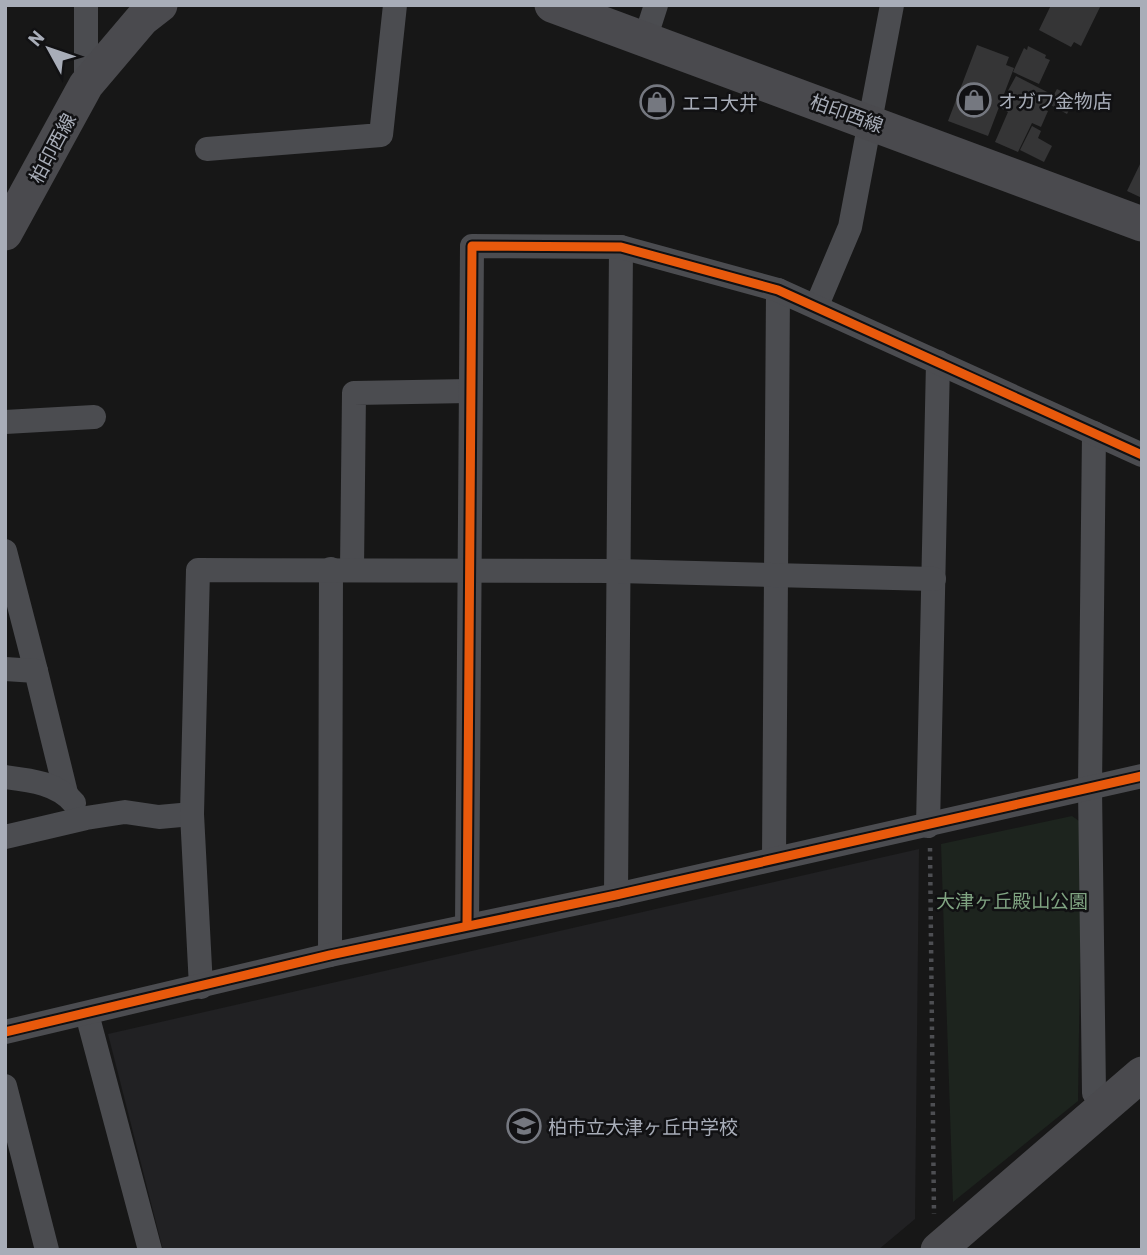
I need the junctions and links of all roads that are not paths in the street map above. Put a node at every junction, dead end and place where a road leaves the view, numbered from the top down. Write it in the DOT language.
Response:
graph roads {
  1 [pos="86,5"];
  2 [pos="160,5"];
  3 [pos="395,5"];
  4 [pos="552,5"];
  5 [pos="656,5"];
  6 [pos="892,5"];
  7 [pos="646,39"];
  8 [pos="86,85"];
  9 [pos="869,121"];
  10 [pos="207,149"];
  11 [pos="1142,224"];
  12 [pos="7,226"];
  13 [pos="621,247"];
  14 [pos="778,290"];
  15 [pos="817,306"];
  16 [pos="938,362"];
  17 [pos="470,391"];
  18 [pos="94,418"];
  19 [pos="5,422"];
  20 [pos="1094,433"];
  21 [pos="1142,455"];
  22 [pos="5,551"];
  23 [pos="342,569"];
  24 [pos="470,571"];
  25 [pos="618,571"];
  26 [pos="777,575"];
  27 [pos="934,579"];
  28 [pos="5,668"];
  29 [pos="36,671"];
  30 [pos="5,776"];
  31 [pos="1142,776"];
  32 [pos="1090,788"];
  33 [pos="66,793"];
  34 [pos="192,814"];
  35 [pos="86,818"];
  36 [pos="928,826"];
  37 [pos="5,837"];
  38 [pos="774,859"];
  39 [pos="616,895"];
  40 [pos="467,925"];
  41 [pos="330,955"];
  42 [pos="201,987"];
  43 [pos="87,1014"];
  44 [pos="5,1032"];
  45 [pos="1142,1074"];
  46 [pos="5,1086"];
  47 [pos="1103,1105"];
  48 [pos="937,1236"];
  49 [pos="47,1250"];
  50 [pos="150,1250"];
  1 -- 8 [label="street"];
  2 -- 8 [label="main road, 柏印西線"];
  3 -- 10 [label="street"];
  4 -- 7 [label="main road, 柏印西線"];
  5 -- 7 [label="street"];
  6 -- 9 [label="street"];
  7 -- 9 [label="main road, 柏印西線"];
  8 -- 12 [label="main road, 柏印西線"];
  9 -- 11 [label="main road, 柏印西線"];
  9 -- 15 [label="street"];
  13 -- 14 [label="street"];
  13 -- 17 [label="street"];
  13 -- 25 [label="street"];
  14 -- 15 [label="street"];
  14 -- 26 [label="street"];
  15 -- 16 [label="street"];
  16 -- 20 [label="street"];
  16 -- 27 [label="street"];
  17 -- 23 [label="street"];
  17 -- 24 [label="street"];
  18 -- 19 [label="street"];
  20 -- 21 [label="street"];
  20 -- 32 [label="street"];
  22 -- 29 [label="street"];
  23 -- 24 [label="street"];
  23 -- 34 [label="street"];
  23 -- 41 [label="street"];
  24 -- 25 [label="street"];
  24 -- 40 [label="street"];
  25 -- 26 [label="street"];
  25 -- 39 [label="street"];
  26 -- 27 [label="street"];
  26 -- 38 [label="street"];
  27 -- 36 [label="street"];
  28 -- 29 [label="street"];
  29 -- 33 [label="street"];
  30 -- 33 [label="street"];
  31 -- 32 [label="street"];
  32 -- 36 [label="street"];
  32 -- 47 [label="street"];
  33 -- 35 [label="street"];
  34 -- 35 [label="street"];
  34 -- 42 [label="street"];
  35 -- 37 [label="street"];
  36 -- 38 [label="street"];
  38 -- 39 [label="street"];
  39 -- 40 [label="street"];
  40 -- 41 [label="street"];
  41 -- 42 [label="street"];
  42 -- 43 [label="street"];
  43 -- 44 [label="street"];
  43 -- 50 [label="street"];
  45 -- 47 [label="main road"];
  46 -- 49 [label="street"];
  47 -- 48 [label="main road"];
}
